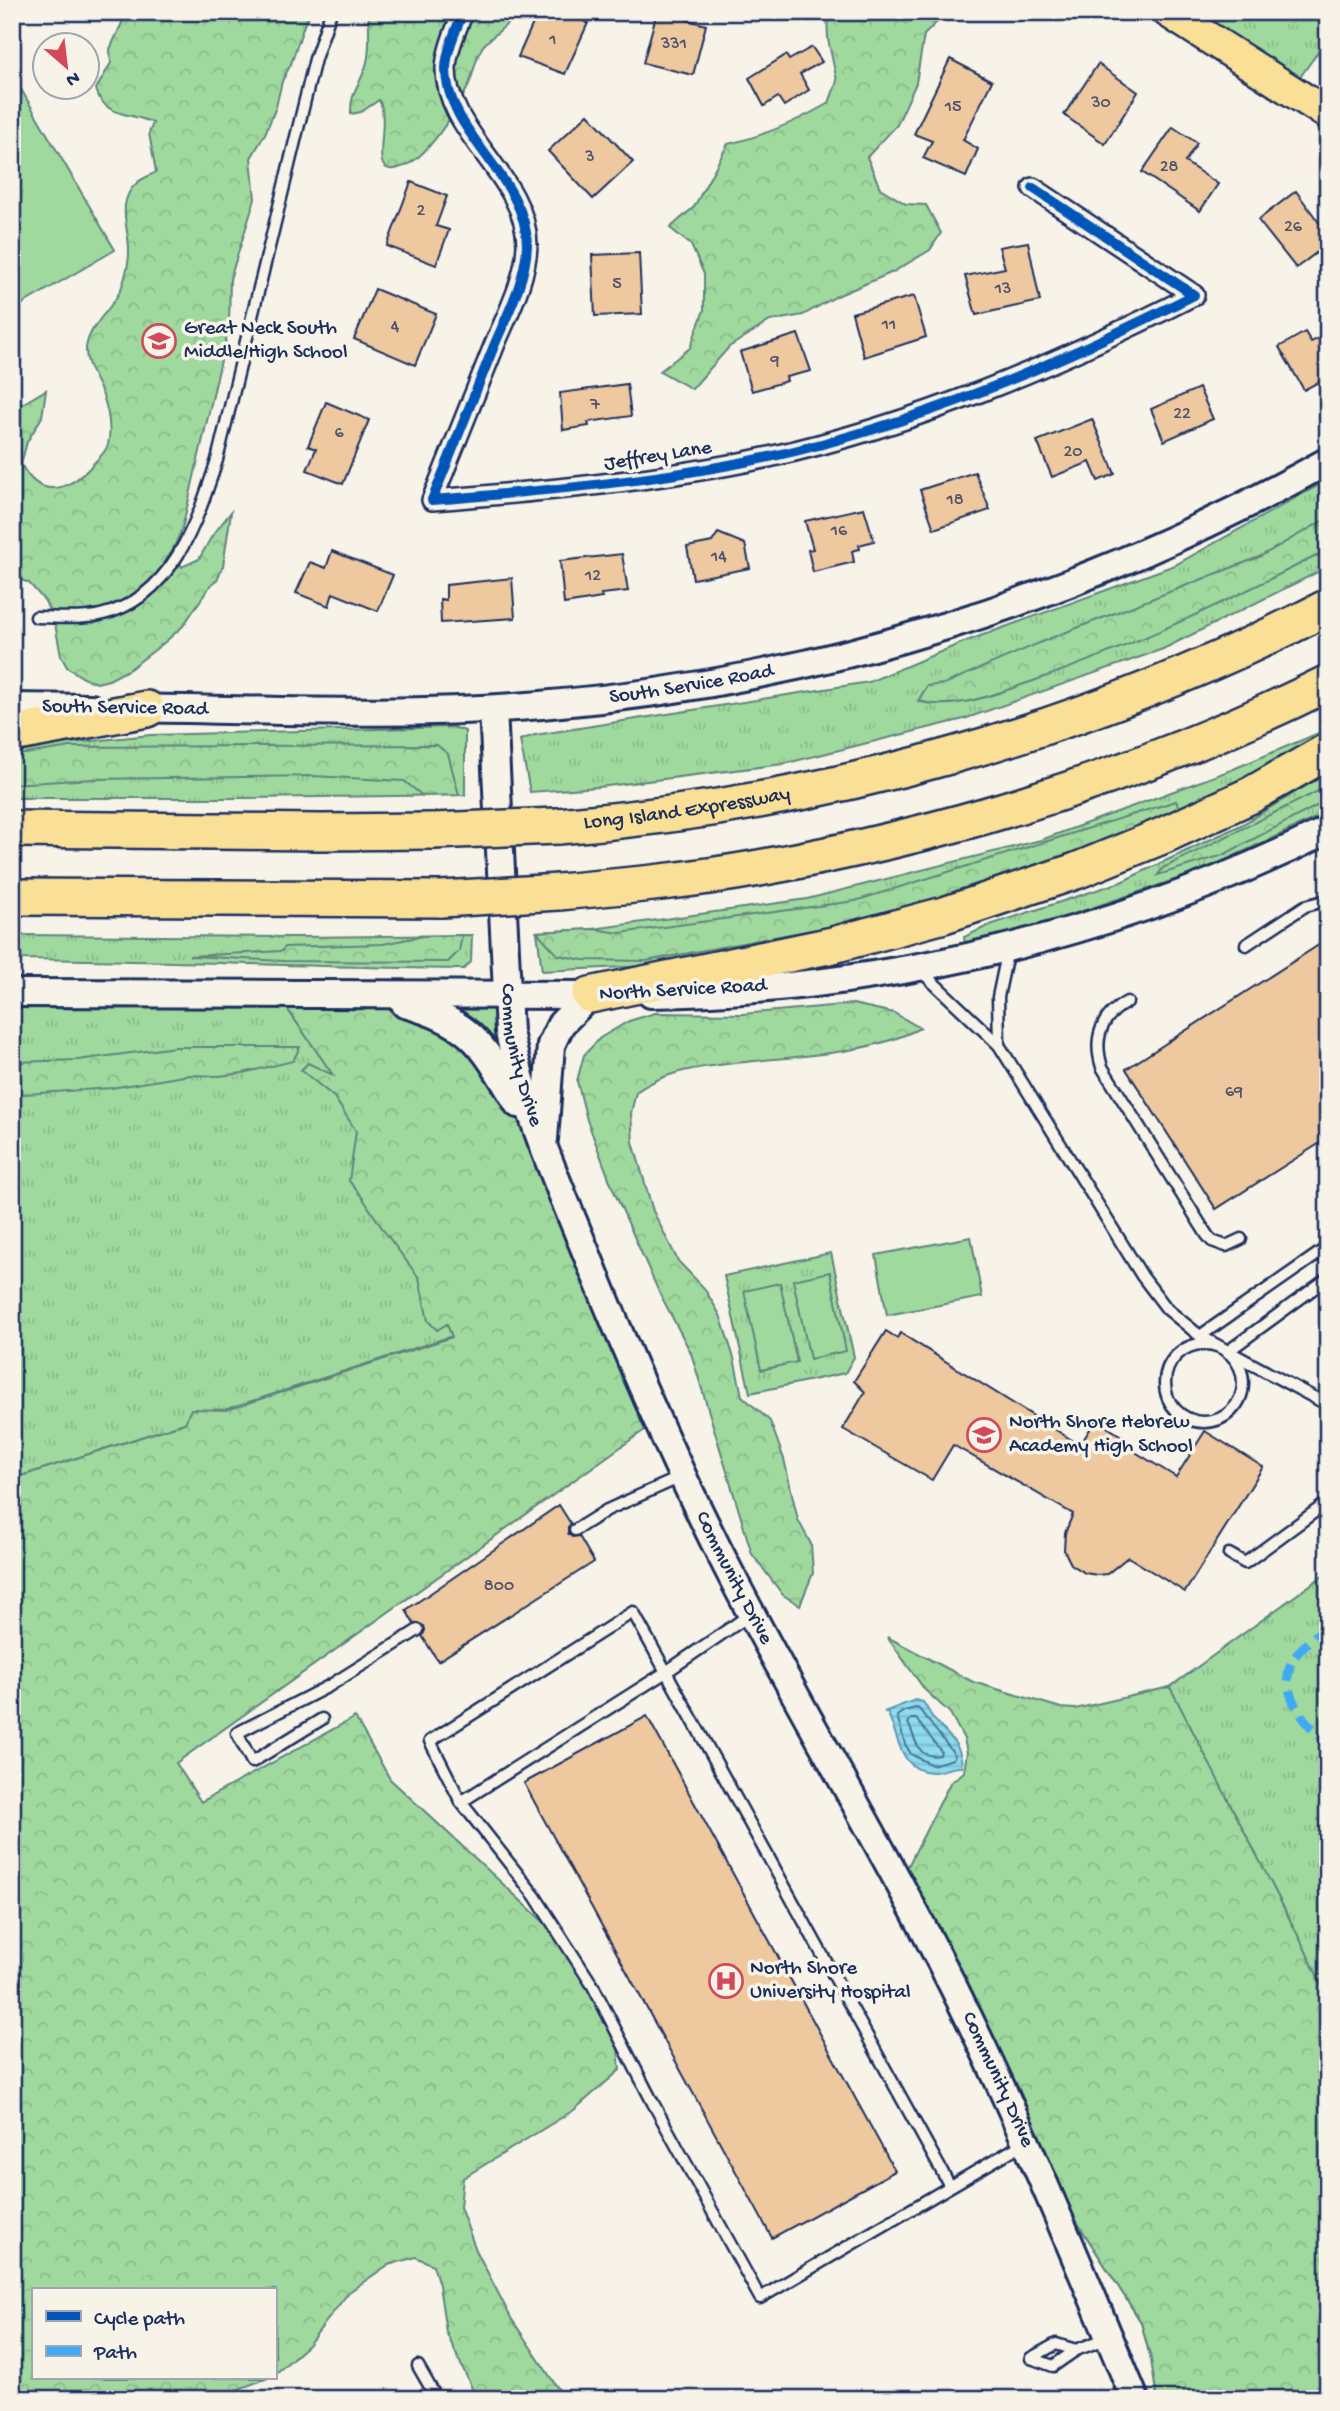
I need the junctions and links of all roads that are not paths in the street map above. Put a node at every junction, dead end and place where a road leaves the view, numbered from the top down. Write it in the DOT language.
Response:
graph roads {
  1 [pos="331,12"];
  2 [pos="463,12"];
  3 [pos="1168,12"];
  4 [pos="1328,114"];
  5 [pos="1033,188"];
  6 [pos="1328,460"];
  7 [pos="1328,607"];
  8 [pos="36,617"];
  9 [pos="1328,683"];
  10 [pos="12,708"];
  11 [pos="147,709"];
  12 [pos="493,709"];
  13 [pos="12,734"];
  14 [pos="1328,751"];
  15 [pos="12,829"];
  16 [pos="1328,830"];
  17 [pos="12,897"];
  18 [pos="1328,900"];
  19 [pos="1246,945"];
  20 [pos="1008,946"];
  21 [pos="916,967"];
  22 [pos="12,993"];
  23 [pos="372,994"];
  24 [pos="506,995"];
  25 [pos="590,995"];
  26 [pos="1127,1002"];
  27 [pos="999,1045"];
  28 [pos="544,1148"];
  29 [pos="1241,1239"];
  30 [pos="1328,1247"];
  31 [pos="1328,1278"];
  32 [pos="1200,1336"];
  33 [pos="1227,1352"];
  34 [pos="1328,1405"];
  35 [pos="682,1477"];
  36 [pos="1328,1502"];
  37 [pos="575,1530"];
  38 [pos="1229,1554"];
  39 [pos="752,1614"];
  40 [pos="418,1630"];
  41 [pos="666,1672"];
  42 [pos="322,1719"];
  43 [pos="461,1802"];
  44 [pos="1026,2142"];
  45 [pos="950,2186"];
  46 [pos="1109,2337"];
  47 [pos="1076,2350"];
  48 [pos="418,2366"];
  49 [pos="437,2399"];
  50 [pos="1135,2399"];
  1 -- 8 [label="lane"];
  2 -- 5 [label="street, Jeffrey Lane"];
  3 -- 4 [label="main road"];
  6 -- 12 [label="main road, South Service Road"];
  7 -- 15 [label="highway, Long Island Expressway, bridge"];
  9 -- 17 [label="highway, bridge"];
  10 -- 11 [label="main road, South Service Road"];
  11 -- 12 [label="main road, South Service Road"];
  11 -- 13 [label="highway"];
  12 -- 24 [label="main road, Community Drive"];
  14 -- 25 [label="highway"];
  16 -- 20 [label="main road, North Service Road"];
  18 -- 19 [label="lane"];
  20 -- 21 [label="main road, North Service Road"];
  20 -- 27 [label="lane"];
  21 -- 25 [label="main road, North Service Road"];
  21 -- 27 [label="lane"];
  22 -- 23 [label="main road, North Service Road"];
  23 -- 24 [label="main road, North Service Road"];
  23 -- 28 [label="main road"];
  24 -- 25 [label="main road, North Service Road"];
  24 -- 28 [label="main road, Community Drive"];
  25 -- 28 [label="main road"];
  26 -- 29 [label="lane"];
  27 -- 32 [label="lane"];
  28 -- 35 [label="main road, Community Drive"];
  30 -- 32 [label="lane"];
  31 -- 33 [label="lane"];
  32 -- 33 [label="lane"];
  33 -- 33 [label="lane"];
  33 -- 34 [label="lane"];
  35 -- 37 [label="lane"];
  35 -- 39 [label="main road, Community Drive"];
  36 -- 38 [label="lane"];
  39 -- 41 [label="lane"];
  39 -- 44 [label="main road, Community Drive"];
  40 -- 42 [label="lane"];
  41 -- 43 [label="lane"];
  41 -- 43 [label="lane"];
  41 -- 45 [label="lane"];
  43 -- 45 [label="lane"];
  44 -- 45 [label="lane"];
  44 -- 46 [label="main road, Community Drive"];
  46 -- 47 [label="lane"];
  46 -- 50 [label="main road, Community Drive"];
  48 -- 49 [label="lane"];
}
